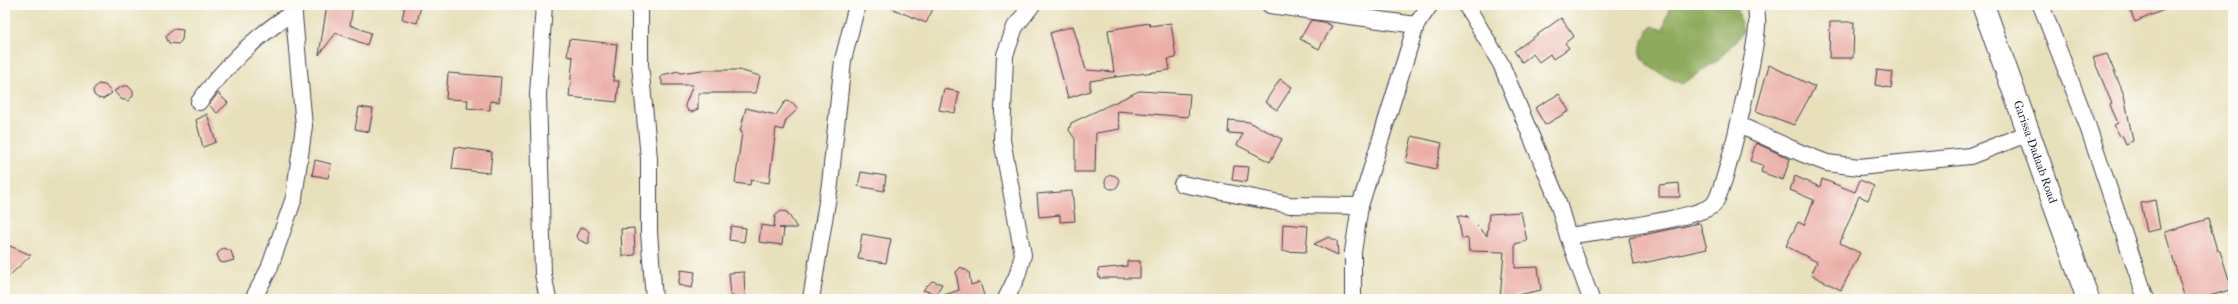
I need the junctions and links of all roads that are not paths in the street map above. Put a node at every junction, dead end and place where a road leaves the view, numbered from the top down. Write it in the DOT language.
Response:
graph roads {
  1 [pos="544,5"];
  2 [pos="640,5"];
  3 [pos="857,5"];
  4 [pos="1032,5"];
  5 [pos="1270,5"];
  6 [pos="1430,5"];
  7 [pos="1466,5"];
  8 [pos="1756,5"];
  9 [pos="1983,5"];
  10 [pos="2041,5"];
  11 [pos="294,8"];
  12 [pos="1416,25"];
  13 [pos="199,102"];
  14 [pos="1738,125"];
  15 [pos="2029,133"];
  16 [pos="1182,184"];
  17 [pos="1360,206"];
  18 [pos="1568,236"];
  19 [pos="254,299"];
  20 [pos="548,299"];
  21 [pos="654,299"];
  22 [pos="811,299"];
  23 [pos="1006,299"];
  24 [pos="1353,299"];
  25 [pos="1591,299"];
  26 [pos="2088,299"];
  27 [pos="2146,299"];
  1 -- 20 [label="street"];
  2 -- 21 [label="street"];
  3 -- 22 [label="street"];
  4 -- 23 [label="street"];
  5 -- 12 [label="street"];
  6 -- 12 [label="street"];
  7 -- 18 [label="street"];
  8 -- 14 [label="street"];
  9 -- 15 [label="highway, Garissa-Dadaab Road"];
  10 -- 27 [label="street"];
  11 -- 13 [label="street"];
  11 -- 19 [label="street"];
  12 -- 17 [label="street"];
  14 -- 15 [label="street"];
  14 -- 18 [label="street"];
  15 -- 26 [label="highway, Garissa-Dadaab Road"];
  16 -- 17 [label="street"];
  17 -- 24 [label="street"];
  18 -- 25 [label="street"];
}
